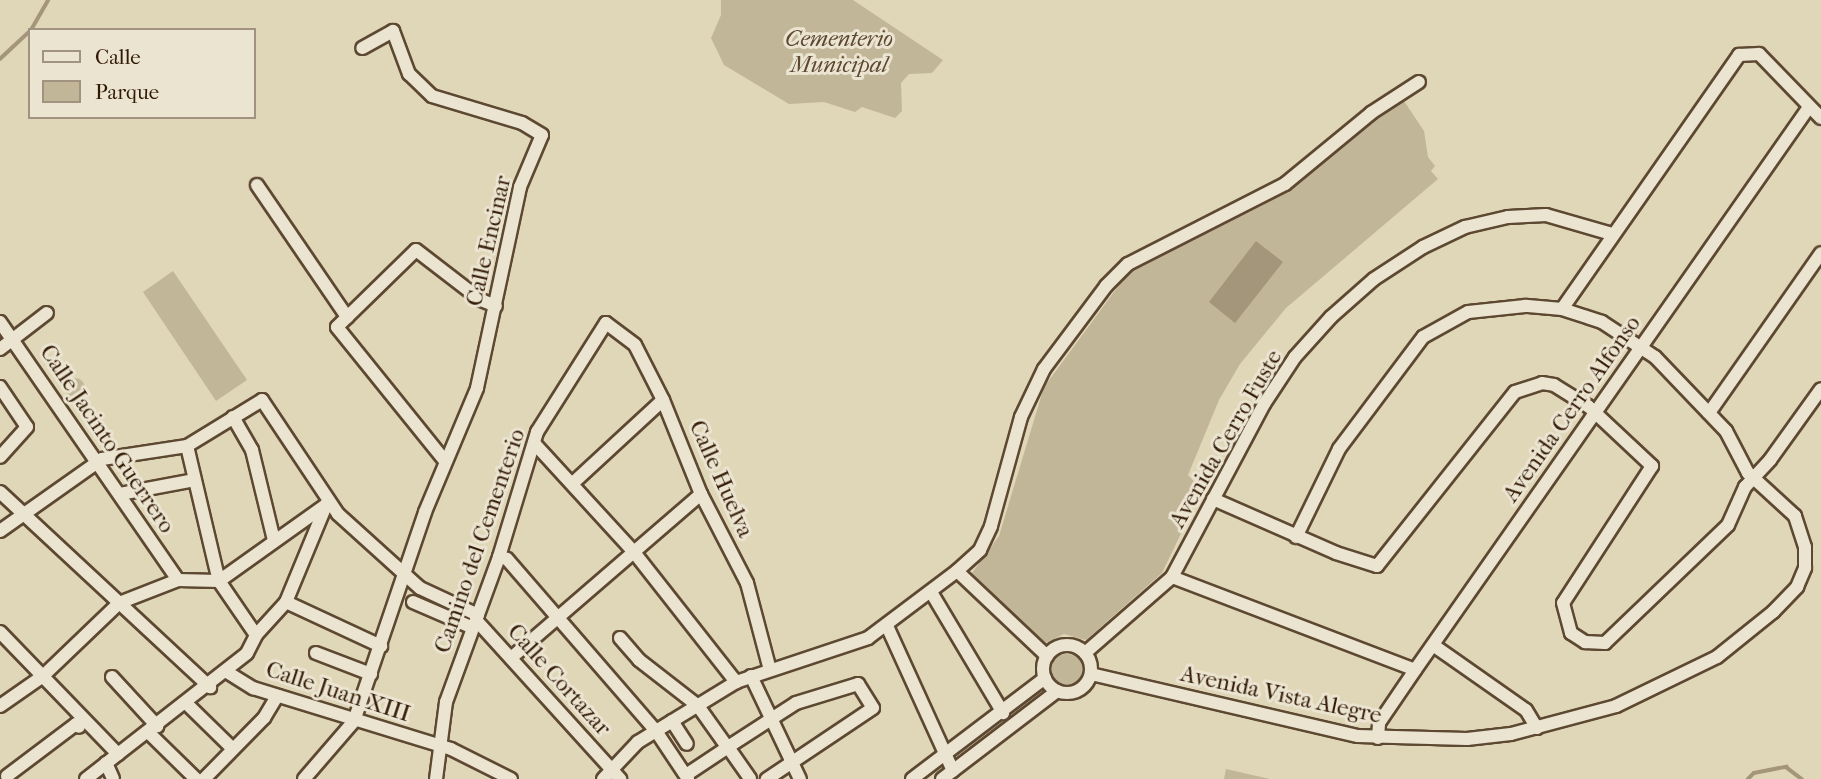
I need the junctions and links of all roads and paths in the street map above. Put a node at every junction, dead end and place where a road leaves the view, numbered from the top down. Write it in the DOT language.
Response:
graph roads {
  1 [pos="362,48"];
  2 [pos="1419,82"];
  3 [pos="1809,107"];
  4 [pos="1821,118"];
  5 [pos="257,185"];
  6 [pos="1612,234"];
  7 [pos="1821,253"];
  8 [pos="496,306"];
  9 [pos="1562,309"];
  10 [pos="47,313"];
  11 [pos="347,317"];
  12 [pos="0,322"];
  13 [pos="606,323"];
  14 [pos="13,339"];
  15 [pos="1641,345"];
  16 [pos="0,349"];
  17 [pos="0,387"];
  18 [pos="1821,389"];
  19 [pos="663,400"];
  20 [pos="1709,413"];
  21 [pos="1594,414"];
  22 [pos="233,417"];
  23 [pos="534,443"];
  24 [pos="187,446"];
  25 [pos="3,448"];
  26 [pos="445,461"];
  27 [pos="97,462"];
  28 [pos="1754,478"];
  29 [pos="195,480"];
  30 [pos="573,483"];
  31 [pos="0,492"];
  32 [pos="701,494"];
  33 [pos="120,495"];
  34 [pos="1213,499"];
  35 [pos="327,503"];
  36 [pos="22,514"];
  37 [pos="0,531"];
  38 [pos="1296,537"];
  39 [pos="274,540"];
  40 [pos="633,551"];
  41 [pos="499,557"];
  42 [pos="957,571"];
  43 [pos="406,577"];
  44 [pos="1171,578"];
  45 [pos="178,580"];
  46 [pos="219,581"];
  47 [pos="931,592"];
  48 [pos="286,602"];
  49 [pos="412,602"];
  50 [pos="119,603"];
  51 [pos="557,617"];
  52 [pos="475,621"];
  53 [pos="887,626"];
  54 [pos="0,632"];
  55 [pos="256,635"];
  56 [pos="620,638"];
  57 [pos="1433,645"];
  58 [pos="381,646"];
  59 [pos="316,653"];
  60 [pos="1085,653"];
  61 [pos="1047,656"];
  62 [pos="511,658"];
  63 [pos="770,670"];
  64 [pos="1415,670"];
  65 [pos="227,672"];
  66 [pos="371,674"];
  67 [pos="1091,674"];
  68 [pos="43,676"];
  69 [pos="751,676"];
  70 [pos="112,677"];
  71 [pos="1045,678"];
  72 [pos="736,682"];
  73 [pos="210,687"];
  74 [pos="1057,691"];
  75 [pos="277,696"];
  76 [pos="187,704"];
  77 [pos="0,706"];
  78 [pos="698,706"];
  79 [pos="1003,713"];
  80 [pos="771,718"];
  81 [pos="354,720"];
  82 [pos="672,721"];
  83 [pos="78,726"];
  84 [pos="1537,728"];
  85 [pos="153,729"];
  86 [pos="656,731"];
  87 [pos="1378,738"];
  88 [pos="687,744"];
  89 [pos="439,746"];
  90 [pos="728,747"];
  91 [pos="233,749"];
  92 [pos="118,754"];
  93 [pos="943,757"];
  94 [pos="106,763"];
  95 [pos="792,763"];
  96 [pos="607,773"];
  97 [pos="5,774"];
  98 [pos="947,775"];
  99 [pos="507,777"];
  100 [pos="687,777"];
  101 [pos="86,779"];
  102 [pos="113,779"];
  103 [pos="196,779"];
  104 [pos="204,779"];
  105 [pos="304,779"];
  106 [pos="436,779"];
  107 [pos="620,779"];
  108 [pos="750,779"];
  109 [pos="767,779"];
  110 [pos="800,779"];
  111 [pos="912,779"];
  1 -- 8 [label="street, Calle Encinar"];
  2 -- 42 [label="street"];
  3 -- 4 [label="street"];
  3 -- 6 [label="street"];
  3 -- 15 [label="street, Avenida Cerro Alfonso"];
  5 -- 11 [label="street"];
  6 -- 9 [label="street"];
  6 -- 34 [label="street, Avenida Cerro Fuste"];
  7 -- 20 [label="street"];
  8 -- 11 [label="street"];
  8 -- 26 [label="street, Calle Encinar"];
  9 -- 15 [label="street, Avenida Vista Alegre"];
  9 -- 38 [label="street, Avenida Vista Alegre"];
  10 -- 14 [label="street"];
  11 -- 26 [label="street"];
  12 -- 14 [label="street, Calle Jacinto Guerrero"];
  13 -- 19 [label="street, Calle Huelva"];
  13 -- 23 [label="street, Camino del Cementerio"];
  14 -- 16 [label="street"];
  14 -- 27 [label="street, Calle Jacinto Guerrero"];
  15 -- 20 [label="street, Avenida Vista Alegre"];
  15 -- 21 [label="street, Avenida Cerro Alfonso"];
  17 -- 25 [label="street"];
  18 -- 28 [label="street"];
  19 -- 30 [label="street"];
  19 -- 32 [label="street, Calle Huelva"];
  20 -- 28 [label="street, Avenida Vista Alegre"];
  21 -- 28 [label="street"];
  21 -- 38 [label="street"];
  21 -- 57 [label="street, Avenida Cerro Alfonso"];
  22 -- 24 [label="street"];
  22 -- 35 [label="street"];
  22 -- 39 [label="street"];
  23 -- 30 [label="street"];
  23 -- 41 [label="street, Camino del Cementerio"];
  24 -- 27 [label="street"];
  24 -- 29 [label="street"];
  26 -- 43 [label="street, Calle Encinar"];
  27 -- 33 [label="street, Calle Jacinto Guerrero"];
  27 -- 36 [label="street"];
  28 -- 84 [label="street, Avenida Vista Alegre"];
  29 -- 33 [label="street"];
  29 -- 46 [label="street"];
  30 -- 40 [label="street"];
  31 -- 36 [label="street"];
  32 -- 40 [label="street"];
  32 -- 63 [label="street, Calle Huelva"];
  33 -- 45 [label="street, Calle Jacinto Guerrero"];
  34 -- 38 [label="street"];
  34 -- 44 [label="street, Avenida Cerro Fuste"];
  35 -- 39 [label="street"];
  35 -- 43 [label="street"];
  35 -- 48 [label="street"];
  36 -- 37 [label="street"];
  36 -- 50 [label="street"];
  39 -- 46 [label="street"];
  40 -- 51 [label="street"];
  40 -- 72 [label="street"];
  41 -- 51 [label="street"];
  41 -- 52 [label="street, Camino del Cementerio"];
  42 -- 47 [label="street"];
  42 -- 61 [label="street"];
  43 -- 52 [label="street"];
  43 -- 58 [label="street, Calle Encinar"];
  44 -- 60 [label="street, Avenida Cerro Fuste"];
  44 -- 64 [label="street"];
  45 -- 46 [label="street"];
  45 -- 50 [label="street"];
  46 -- 55 [label="street"];
  47 -- 53 [label="street"];
  47 -- 79 [label="street"];
  48 -- 55 [label="street"];
  48 -- 58 [label="street"];
  49 -- 52 [label="street"];
  50 -- 68 [label="street"];
  50 -- 73 [label="street"];
  51 -- 62 [label="street"];
  51 -- 86 [label="street"];
  52 -- 62 [label="street, Calle Cortazar"];
  52 -- 89 [label="street, Camino del Cementerio"];
  53 -- 63 [label="street"];
  53 -- 93 [label="street"];
  54 -- 68 [label="street"];
  55 -- 65 [label="street"];
  56 -- 78 [label="street"];
  57 -- 64 [label="street, Avenida Cerro Alfonso"];
  57 -- 84 [label="street"];
  58 -- 66 [label="street, Calle Encinar"];
  59 -- 66 [label="street"];
  60 -- 61 [label="street"];
  60 -- 67 [label="street"];
  61 -- 71 [label="street"];
  62 -- 96 [label="street, Calle Cortazar"];
  63 -- 69 [label="street"];
  64 -- 87 [label="street, Avenida Cerro Alfonso"];
  65 -- 73 [label="street"];
  65 -- 75 [label="street, Calle Juan XIII"];
  66 -- 81 [label="street, Calle Encinar"];
  67 -- 74 [label="street"];
  67 -- 87 [label="street, Avenida Vista Alegre"];
  68 -- 77 [label="street"];
  68 -- 92 [label="street"];
  69 -- 72 [label="street"];
  69 -- 80 [label="street"];
  70 -- 85 [label="street"];
  71 -- 74 [label="street"];
  71 -- 79 [label="street"];
  72 -- 78 [label="street"];
  73 -- 76 [label="street"];
  74 -- 98 [label="street"];
  75 -- 81 [label="street, Calle Juan XIII"];
  75 -- 91 [label="street"];
  76 -- 85 [label="street"];
  76 -- 91 [label="street"];
  78 -- 82 [label="street"];
  78 -- 90 [label="street"];
  79 -- 93 [label="street"];
  80 -- 90 [label="street"];
  80 -- 95 [label="street"];
  80 -- 95 [label="street"];
  81 -- 89 [label="street, Calle Juan XIII"];
  81 -- 105 [label="street, Calle Encinar"];
  82 -- 86 [label="street"];
  82 -- 88 [label="street"];
  83 -- 97 [label="street"];
  84 -- 87 [label="street, Avenida Vista Alegre"];
  85 -- 92 [label="street"];
  85 -- 103 [label="street"];
  86 -- 96 [label="street"];
  86 -- 100 [label="street"];
  89 -- 99 [label="street, Calle Juan XIII"];
  89 -- 106 [label="street, Camino del Cementerio"];
  90 -- 100 [label="street"];
  90 -- 108 [label="street"];
  91 -- 104 [label="street"];
  92 -- 94 [label="street"];
  93 -- 98 [label="street"];
  93 -- 111 [label="street"];
  94 -- 101 [label="street"];
  94 -- 102 [label="street"];
  95 -- 109 [label="street"];
  95 -- 110 [label="street"];
  96 -- 107 [label="street, Calle Cortazar"];
}
